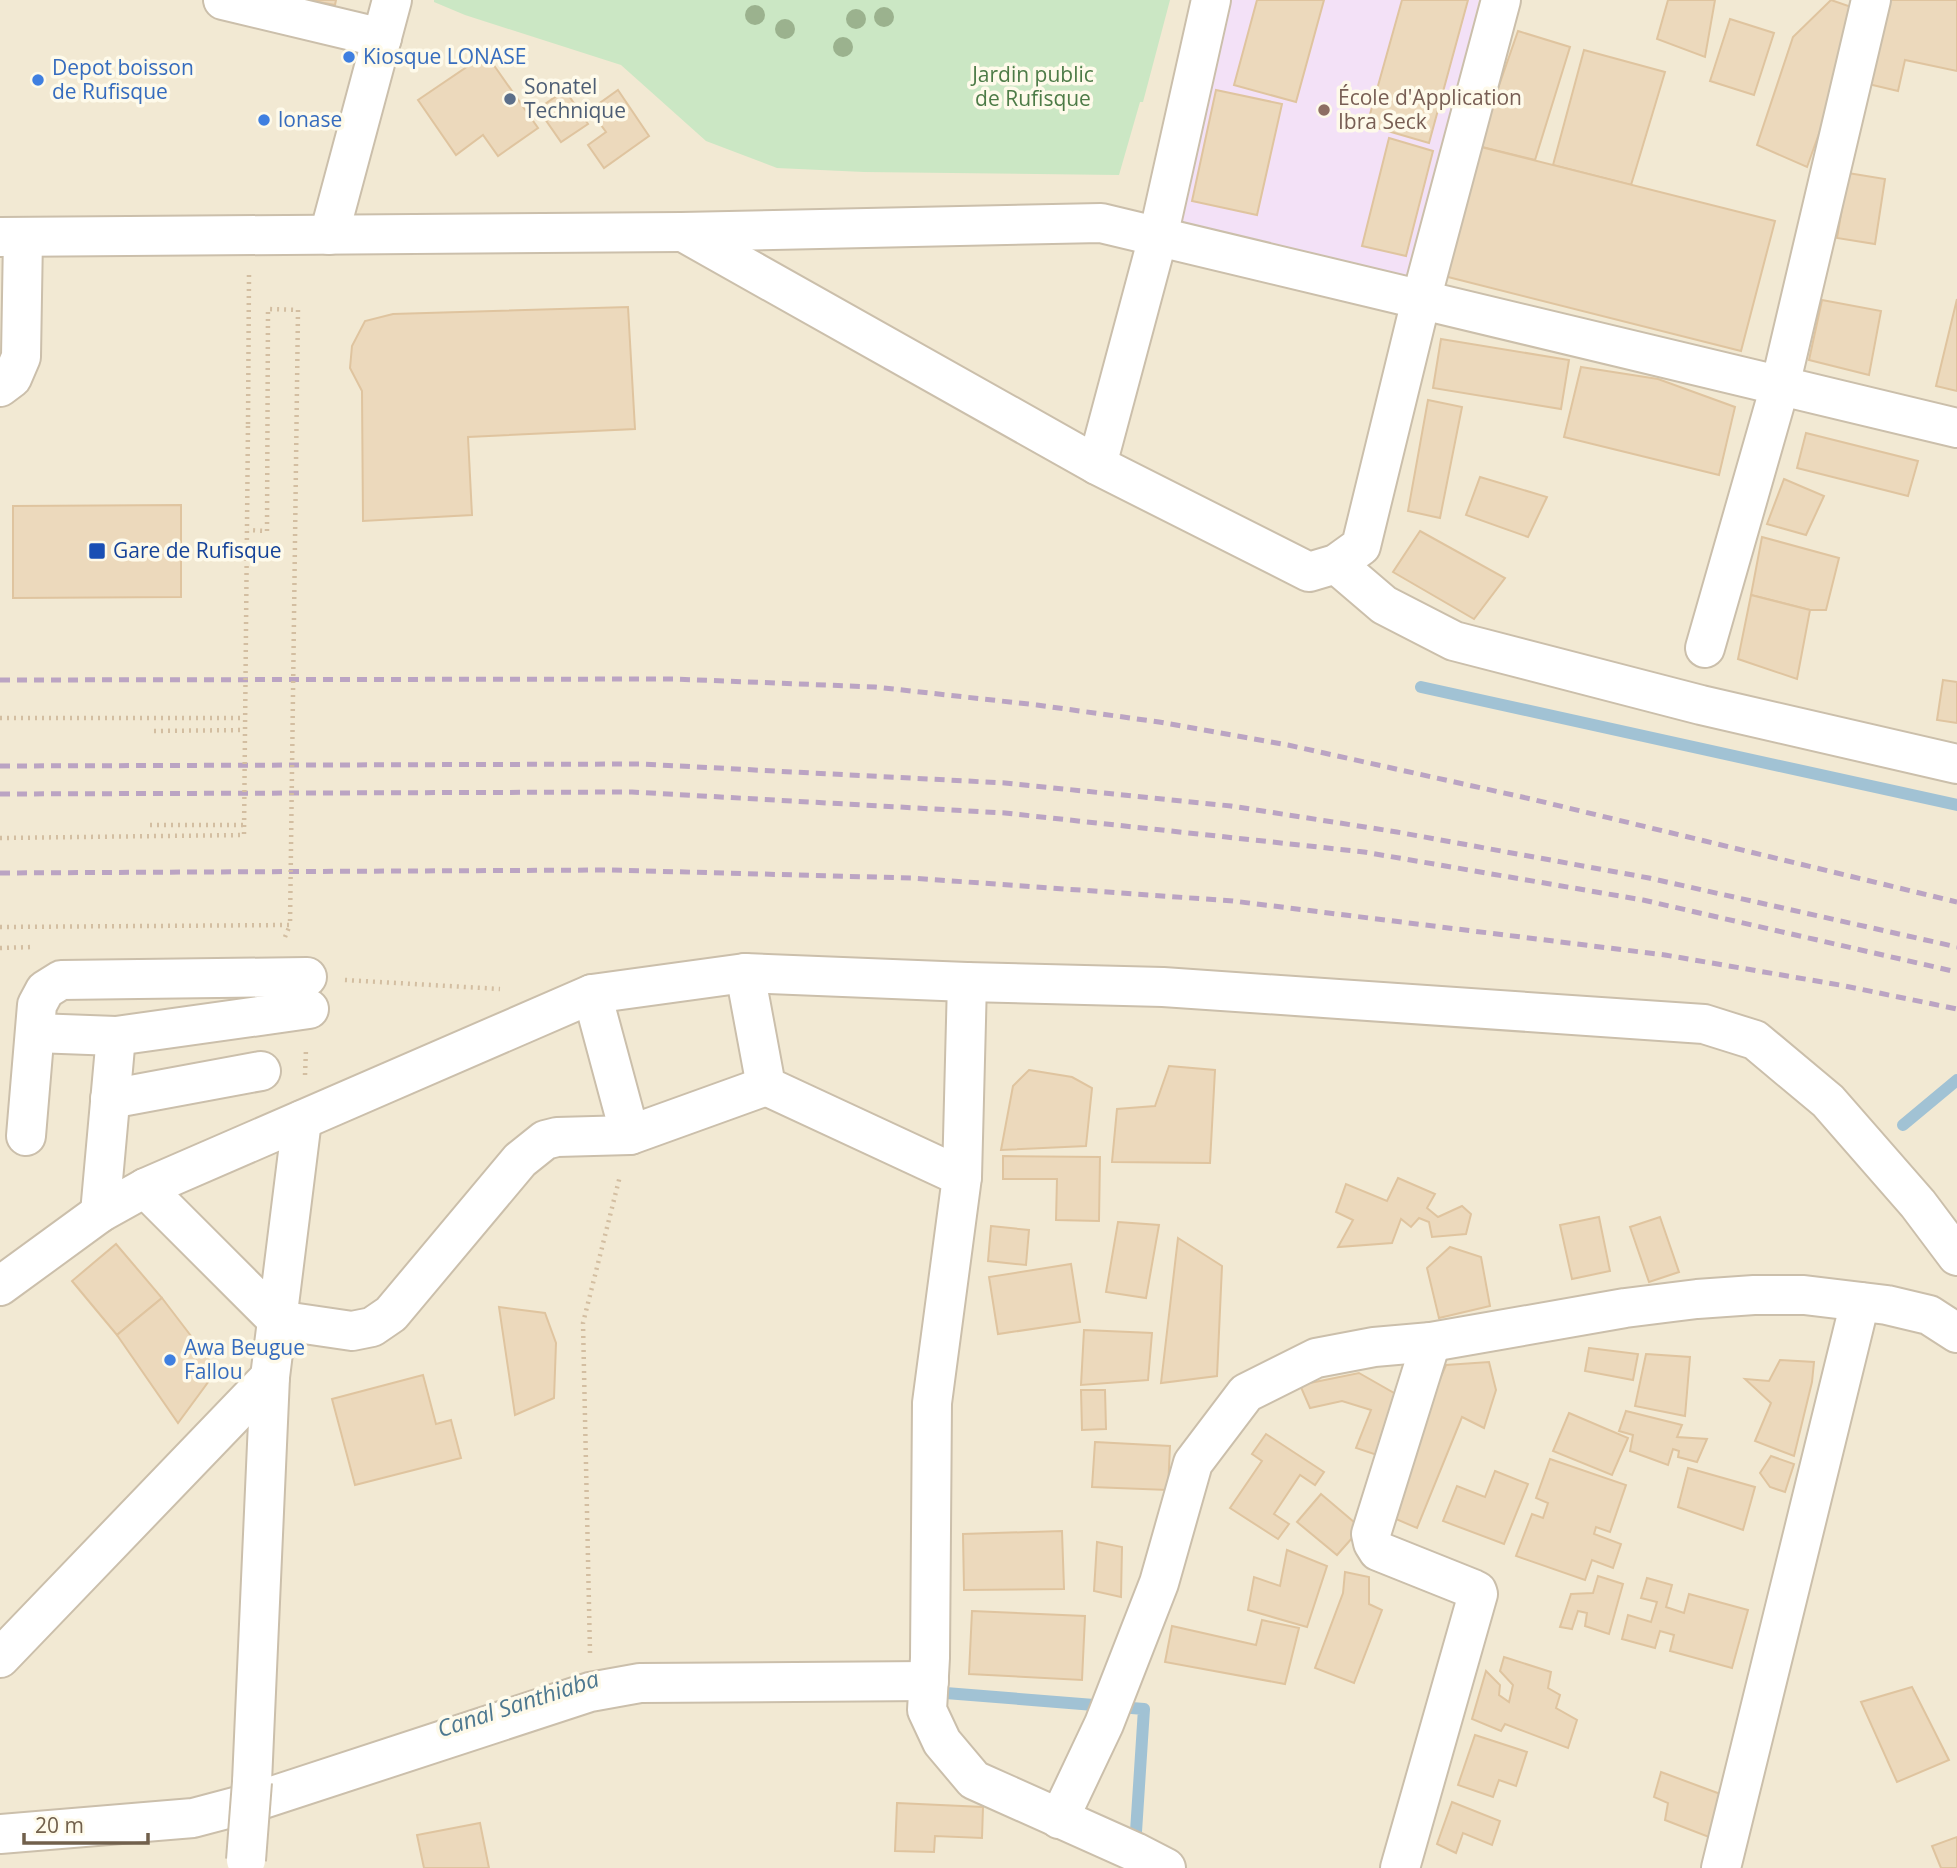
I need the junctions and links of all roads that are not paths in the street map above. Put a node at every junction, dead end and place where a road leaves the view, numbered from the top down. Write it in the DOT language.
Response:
graph roads {
  1 [pos="223,0"];
  2 [pos="392,0"];
  3 [pos="1211,0"];
  4 [pos="1501,0"];
  5 [pos="1871,0"];
  6 [pos="382,38"];
  7 [pos="681,232"];
  8 [pos="328,235"];
  9 [pos="11,237"];
  10 [pos="1158,237"];
  11 [pos="1421,300"];
  12 [pos="11,301"];
  13 [pos="1780,386"];
  14 [pos="0,387"];
  15 [pos="1957,428"];
  16 [pos="1097,465"];
  17 [pos="1336,564"];
  18 [pos="1705,648"];
  19 [pos="1957,764"];
  20 [pos="745,973"];
  21 [pos="246,978"];
  22 [pos="146,979"];
  23 [pos="967,982"];
  24 [pos="592,994"];
  25 [pos="247,1017"];
  26 [pos="35,1033"];
  27 [pos="132,1034"];
  28 [pos="261,1071"];
  29 [pos="766,1086"];
  30 [pos="110,1099"];
  31 [pos="302,1120"];
  32 [pos="630,1135"];
  33 [pos="26,1136"];
  34 [pos="962,1177"];
  35 [pos="145,1188"];
  36 [pos="100,1213"];
  37 [pos="1957,1256"];
  38 [pos="0,1286"];
  39 [pos="1860,1302"];
  40 [pos="277,1320"];
  41 [pos="1957,1333"];
  42 [pos="1431,1342"];
  43 [pos="270,1377"];
  44 [pos="0,1658"];
  45 [pos="929,1682"];
  46 [pos="1059,1819"];
  47 [pos="0,1834"];
  48 [pos="245,1864"];
  49 [pos="1166,1868"];
  50 [pos="1399,1868"];
  51 [pos="1721,1868"];
  1 -- 6 [label="street"];
  2 -- 6 [label="street"];
  3 -- 10 [label="street"];
  4 -- 11 [label="street"];
  5 -- 13 [label="street"];
  6 -- 8 [label="street"];
  7 -- 8 [label="street"];
  7 -- 10 [label="street"];
  7 -- 16 [label="street"];
  8 -- 9 [label="street"];
  9 -- 12 [label="street"];
  10 -- 11 [label="street"];
  10 -- 16 [label="street"];
  11 -- 13 [label="street"];
  11 -- 17 [label="street"];
  12 -- 14 [label="street"];
  13 -- 15 [label="street"];
  13 -- 18 [label="street"];
  16 -- 17 [label="street"];
  17 -- 19 [label="street"];
  20 -- 23 [label="street"];
  20 -- 24 [label="street"];
  20 -- 29 [label="street"];
  21 -- 22 [label="street"];
  21 -- 25 [label="street"];
  21 -- 25 [label="street"];
  22 -- 26 [label="street"];
  22 -- 27 [label="street"];
  23 -- 34 [label="street"];
  23 -- 37 [label="street"];
  24 -- 31 [label="street"];
  24 -- 32 [label="street"];
  25 -- 27 [label="street"];
  26 -- 27 [label="street"];
  26 -- 33 [label="street"];
  27 -- 30 [label="street"];
  28 -- 30 [label="street"];
  29 -- 32 [label="street"];
  29 -- 34 [label="street"];
  30 -- 36 [label="street"];
  31 -- 35 [label="street"];
  31 -- 40 [label="street"];
  32 -- 40 [label="street"];
  34 -- 45 [label="street"];
  35 -- 36 [label="street"];
  35 -- 40 [label="street"];
  36 -- 38 [label="street"];
  39 -- 41 [label="street"];
  39 -- 42 [label="street"];
  39 -- 51 [label="street"];
  40 -- 43 [label="street"];
  42 -- 46 [label="street"];
  42 -- 50 [label="street"];
  43 -- 44 [label="street"];
  43 -- 48 [label="street, bridge"];
  45 -- 46 [label="street"];
  45 -- 47 [label="street"];
  46 -- 49 [label="street"];
}
